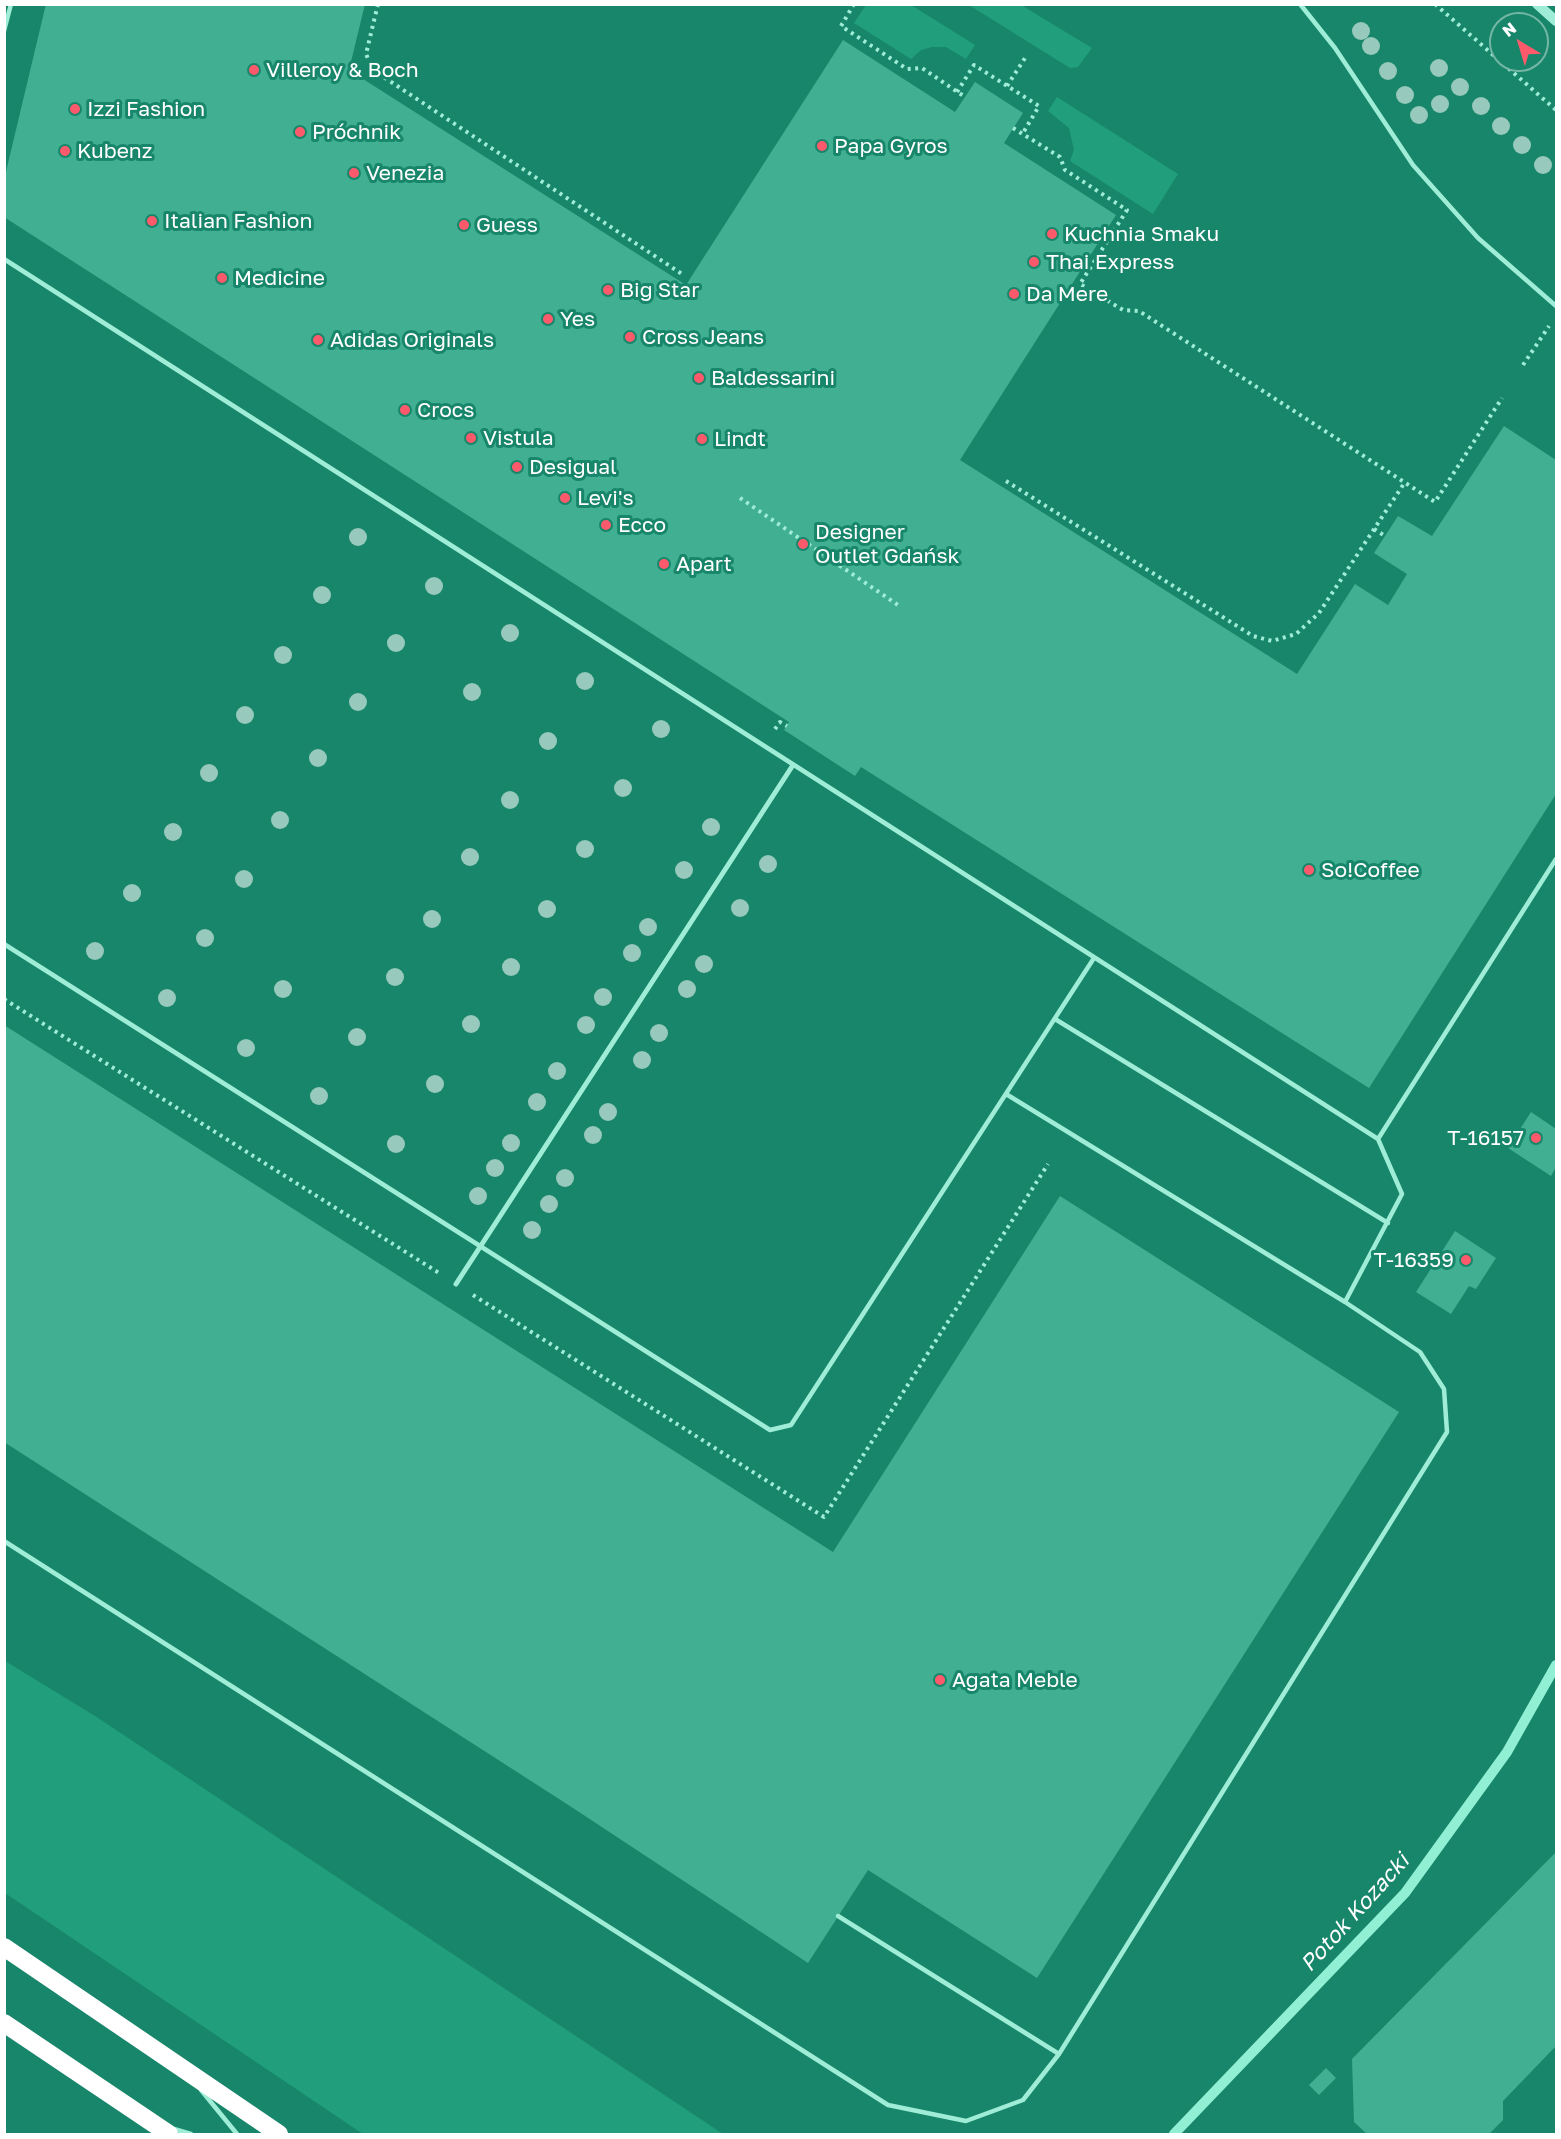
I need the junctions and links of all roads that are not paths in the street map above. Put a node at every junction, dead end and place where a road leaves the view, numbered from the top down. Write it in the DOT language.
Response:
graph roads {
  1 [pos="11,4"];
  2 [pos="1300,4"];
  3 [pos="1537,4"];
  4 [pos="1557,21"];
  5 [pos="4,31"];
  6 [pos="4,259"];
  7 [pos="1557,306"];
  8 [pos="793,765"];
  9 [pos="1557,859"];
  10 [pos="4,944"];
  11 [pos="1094,958"];
  12 [pos="1055,1019"];
  13 [pos="1006,1094"];
  14 [pos="1378,1139"];
  15 [pos="1388,1222"];
  16 [pos="482,1246"];
  17 [pos="456,1284"];
  18 [pos="1345,1302"];
  19 [pos="4,1541"];
  20 [pos="838,1916"];
  21 [pos="4,1947"];
  22 [pos="4,2023"];
  23 [pos="1059,2054"];
  24 [pos="186,2072"];
  25 [pos="149,2121"];
  26 [pos="169,2134"];
  27 [pos="191,2134"];
  28 [pos="237,2134"];
  29 [pos="279,2134"];
  1 -- 5 [label="lane"];
  2 -- 7 [label="lane"];
  3 -- 4 [label="street"];
  6 -- 8 [label="lane"];
  8 -- 11 [label="lane"];
  8 -- 16 [label="street"];
  9 -- 14 [label="lane"];
  10 -- 16 [label="lane"];
  11 -- 12 [label="lane"];
  11 -- 14 [label="lane"];
  12 -- 13 [label="lane"];
  12 -- 15 [label="lane"];
  13 -- 16 [label="lane"];
  13 -- 18 [label="lane"];
  14 -- 15 [label="lane"];
  15 -- 18 [label="lane"];
  16 -- 17 [label="street"];
  18 -- 23 [label="lane"];
  19 -- 23 [label="lane"];
  20 -- 23 [label="lane"];
  21 -- 24 [label="highway"];
  22 -- 25 [label="highway"];
  24 -- 28 [label="lane"];
  24 -- 29 [label="highway"];
  25 -- 26 [label="highway"];
  25 -- 27 [label="lane"];
}
